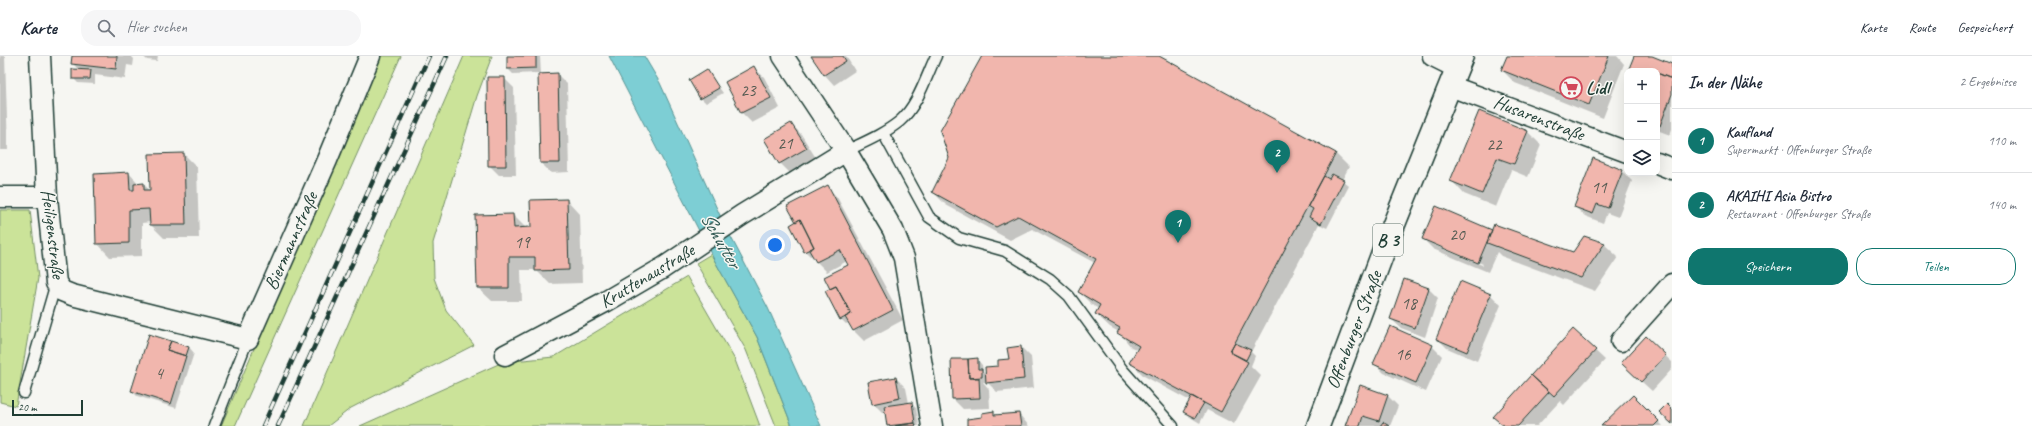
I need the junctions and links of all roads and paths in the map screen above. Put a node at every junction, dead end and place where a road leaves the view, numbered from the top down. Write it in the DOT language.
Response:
graph roads {
  1 [pos="40,56"];
  2 [pos="370,56"];
  3 [pos="783,56"];
  4 [pos="936,56"];
  5 [pos="1433,56"];
  6 [pos="1456,70"];
  7 [pos="883,133"];
  8 [pos="846,151"];
  9 [pos="1624,151"];
  10 [pos="1660,165"];
  11 [pos="1672,169"];
  12 [pos="0,197"];
  13 [pos="47,197"];
  14 [pos="56,283"];
  15 [pos="1672,284"];
  16 [pos="248,339"];
  17 [pos="1621,341"];
  18 [pos="505,355"];
  19 [pos="24,393"];
  20 [pos="214,426"];
  21 [pos="932,426"];
  22 [pos="1173,426"];
  23 [pos="1318,426"];
  1 -- 13 [label="street, Heiligenstraße"];
  2 -- 16 [label="street, Biermannstraße"];
  3 -- 8 [label="street"];
  4 -- 7 [label="lane"];
  5 -- 6 [label="street, Husarenstraße"];
  6 -- 9 [label="street, Husarenstraße"];
  6 -- 23 [label="main road, Offenburger Straße / B 3"];
  7 -- 8 [label="lane"];
  7 -- 22 [label="lane"];
  8 -- 18 [label="street, Kruttenaustraße"];
  8 -- 21 [label="street"];
  10 -- 11 [label="street"];
  12 -- 13 [label="street"];
  13 -- 14 [label="street, Heiligenstraße"];
  14 -- 16 [label="street, Heiligenstraße"];
  14 -- 19 [label="lane"];
  15 -- 17 [label="street"];
  16 -- 20 [label="lane, Biermannstraße"];
}
